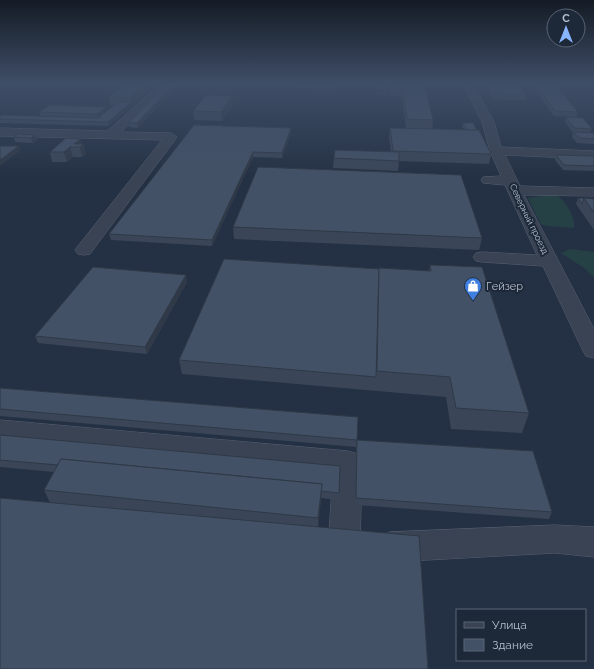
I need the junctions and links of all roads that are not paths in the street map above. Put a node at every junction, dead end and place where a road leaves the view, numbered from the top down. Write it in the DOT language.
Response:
graph roads {
  1 [pos="132,115"];
  2 [pos="484,115"];
  3 [pos="0,132"];
  4 [pos="110,135"];
  5 [pos="496,151"];
  6 [pos="594,155"];
  7 [pos="488,180"];
  8 [pos="512,185"];
  9 [pos="594,192"];
  10 [pos="84,250"];
  11 [pos="482,257"];
  12 [pos="550,261"];
  13 [pos="594,352"];
  14 [pos="0,430"];
  15 [pos="594,542"];
  1 -- 4 [label="street"];
  2 -- 5 [label="street, Северный проезд"];
  3 -- 4 [label="street"];
  4 -- 10 [label="street"];
  5 -- 6 [label="street"];
  5 -- 8 [label="street, Северный проезд"];
  7 -- 8 [label="street"];
  8 -- 9 [label="street"];
  8 -- 12 [label="street, Северный проезд"];
  11 -- 12 [label="street"];
  12 -- 13 [label="street, Северный проезд"];
  14 -- 15 [label="street"];
}
